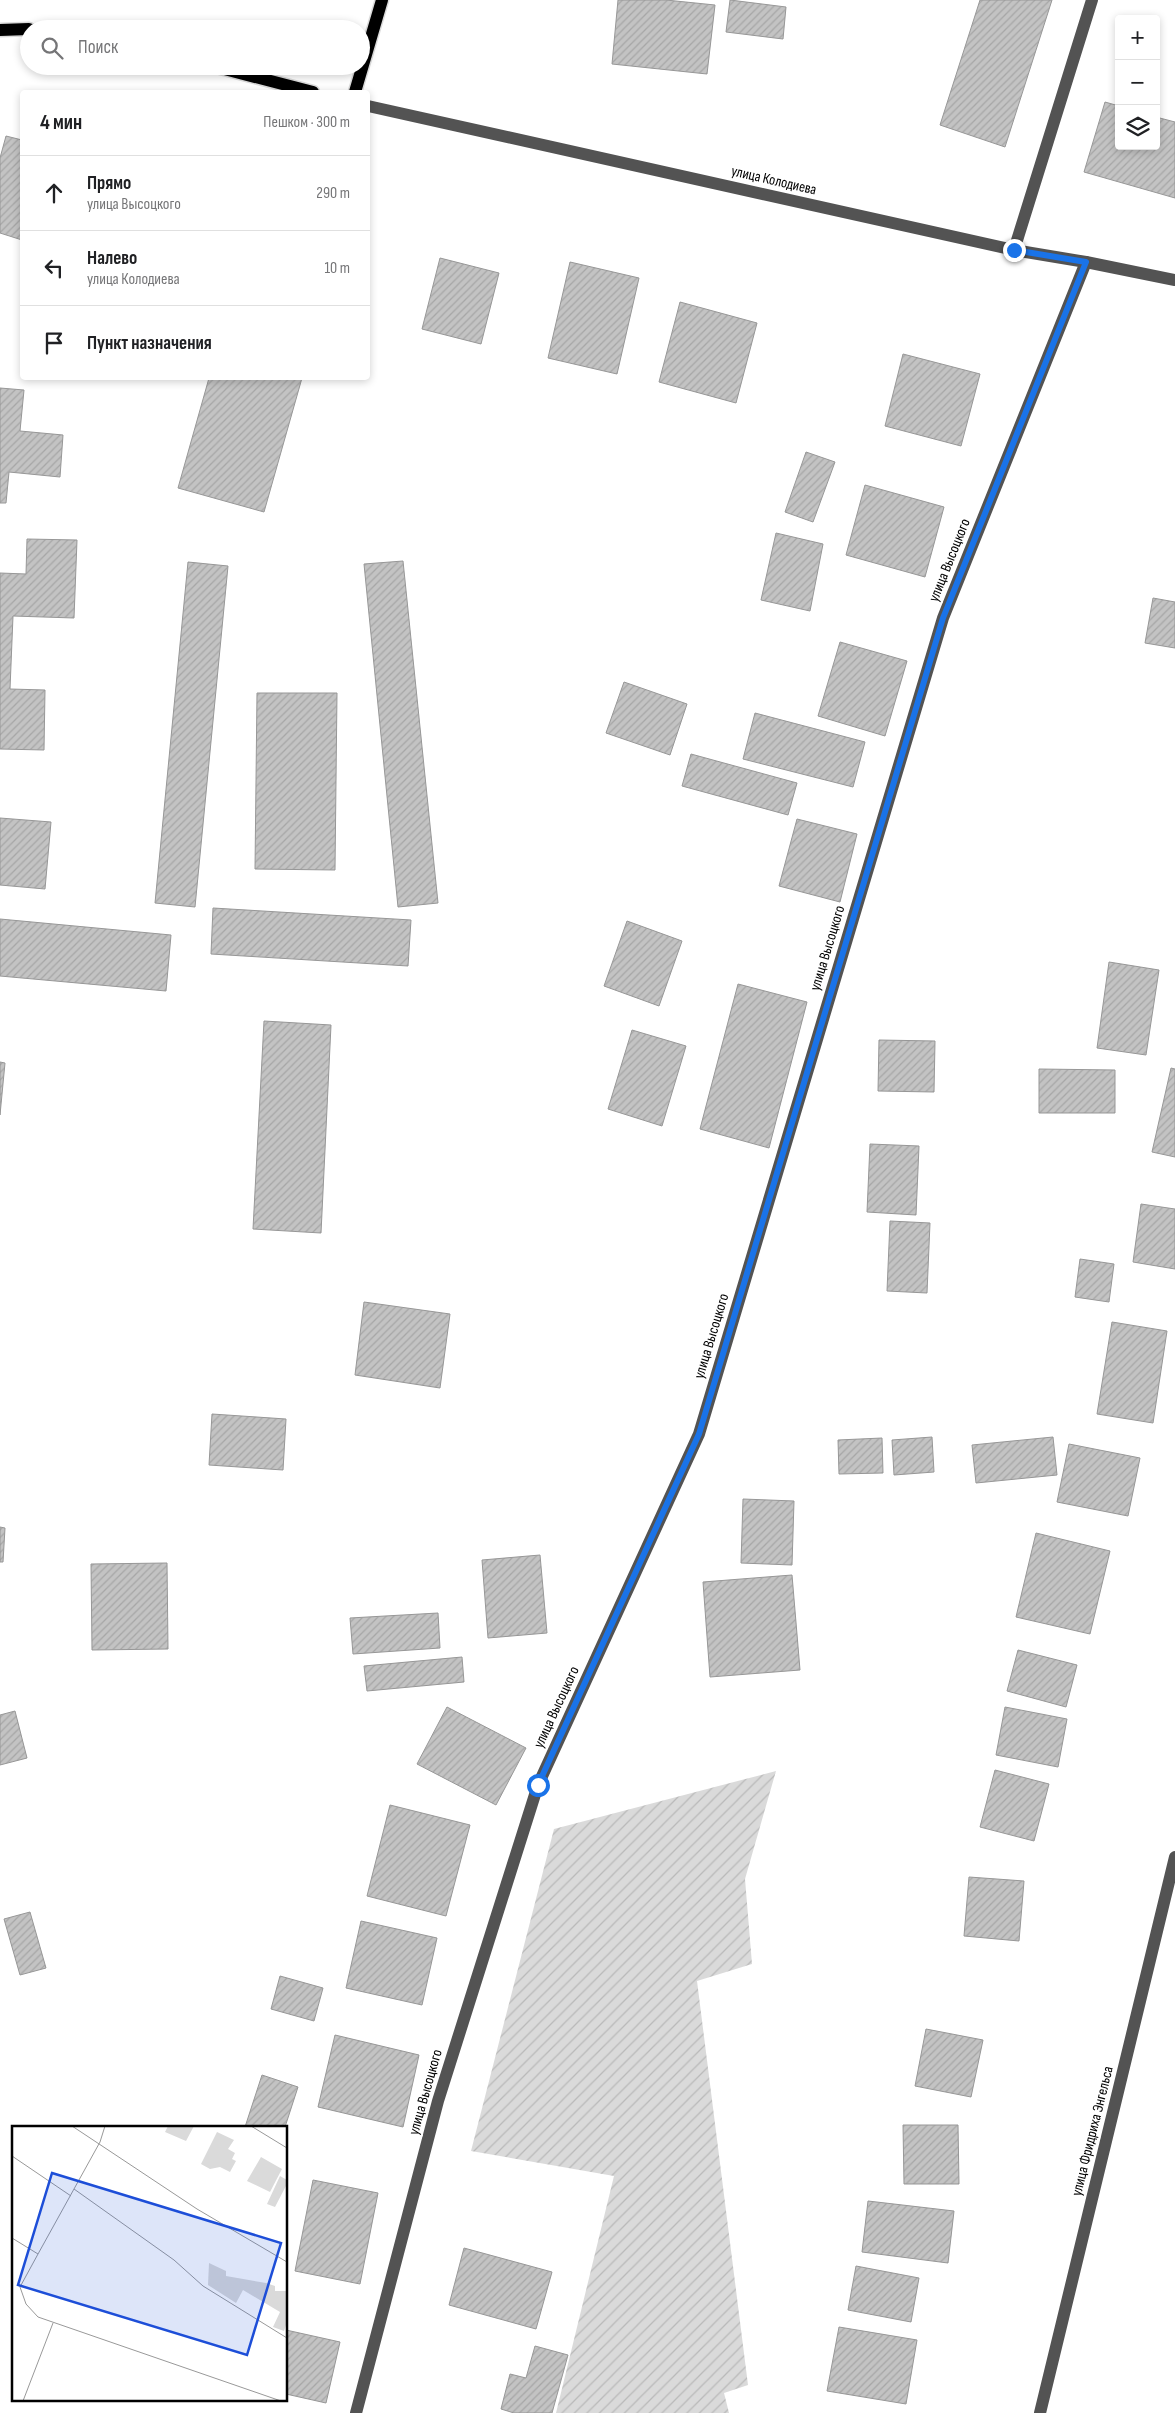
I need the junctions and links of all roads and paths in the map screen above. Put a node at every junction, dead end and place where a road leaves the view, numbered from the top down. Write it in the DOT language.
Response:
graph roads {
  1 [pos="382,0"];
  2 [pos="1092,0"];
  3 [pos="20,29"];
  4 [pos="0,30"];
  5 [pos="370,41"];
  6 [pos="248,75"];
  7 [pos="360,75"];
  8 [pos="305,90"];
  9 [pos="356,90"];
  10 [pos="370,106"];
  11 [pos="1014,250"];
  12 [pos="1086,262"];
  13 [pos="1175,280"];
  14 [pos="1175,1857"];
  15 [pos="356,2413"];
  16 [pos="1040,2413"];
  1 -- 5 [label="main road"];
  2 -- 11 [label="street"];
  3 -- 4 [label="main road"];
  6 -- 8 [label="main road"];
  7 -- 9 [label="main road"];
  10 -- 11 [label="street, улица Колодиева"];
  11 -- 12 [label="street, улица Колодиева"];
  12 -- 13 [label="street, улица Колодиева"];
  12 -- 15 [label="street, улица Высоцкого"];
  14 -- 16 [label="street, улица Фридриха Энгельса"];
}
